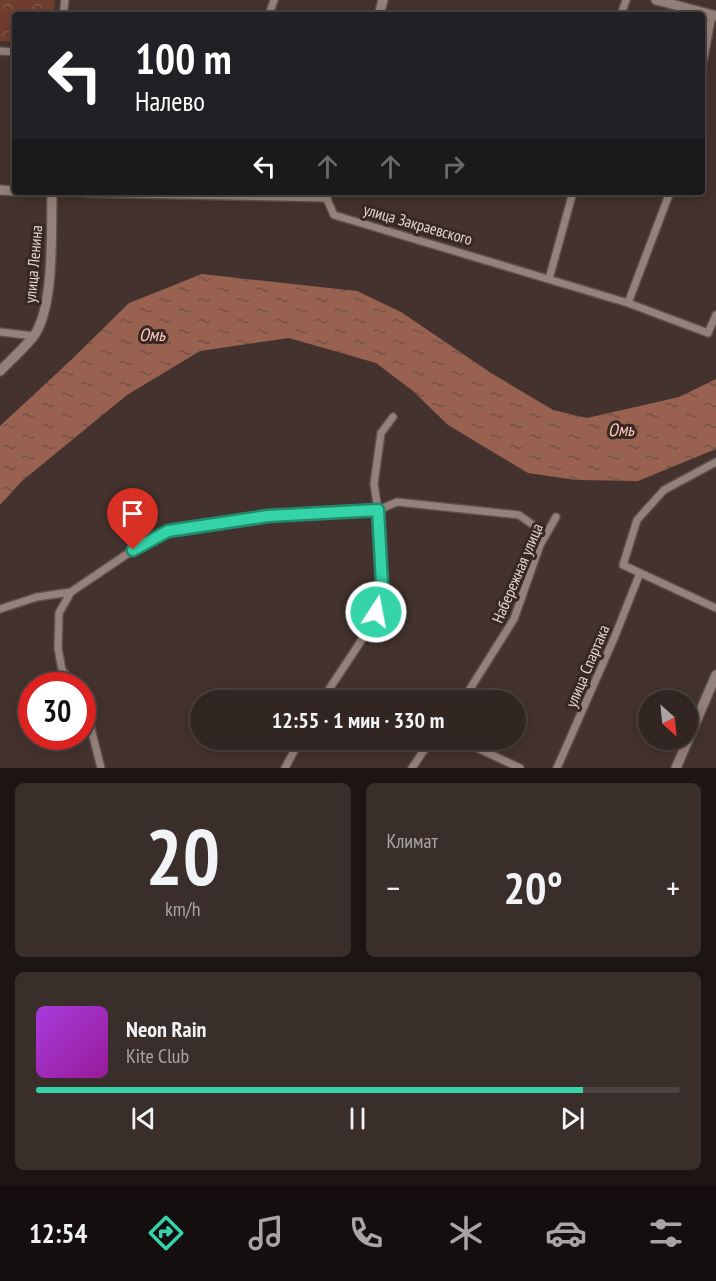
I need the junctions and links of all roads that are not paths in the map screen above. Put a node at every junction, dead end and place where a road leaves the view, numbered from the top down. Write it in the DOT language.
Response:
graph roads {
  1 [pos="656,0"];
  2 [pos="700,12"];
  3 [pos="714,16"];
  4 [pos="705,55"];
  5 [pos="52,195"];
  6 [pos="327,195"];
  7 [pos="572,195"];
  8 [pos="669,195"];
  9 [pos="549,279"];
  10 [pos="628,303"];
  11 [pos="716,315"];
  12 [pos="0,332"];
  13 [pos="34,336"];
  14 [pos="0,370"];
  15 [pos="393,417"];
  16 [pos="716,462"];
  17 [pos="378,510"];
  18 [pos="556,517"];
  19 [pos="540,546"];
  20 [pos="640,573"];
  21 [pos="71,592"];
  22 [pos="716,608"];
  23 [pos="0,609"];
  24 [pos="64,672"];
  25 [pos="716,675"];
  26 [pos="329,690"];
  27 [pos="469,690"];
  28 [pos="96,748"];
  29 [pos="295,750"];
  30 [pos="424,750"];
  31 [pos="481,750"];
  32 [pos="101,768"];
  33 [pos="285,768"];
  34 [pos="412,768"];
  35 [pos="520,768"];
  36 [pos="557,768"];
  37 [pos="676,768"];
  1 -- 2 [label="street"];
  3 -- 4 [label="street"];
  5 -- 13 [label="street, улица Ленина"];
  6 -- 9 [label="street, улица Закраевского"];
  7 -- 9 [label="street"];
  8 -- 10 [label="street"];
  9 -- 10 [label="street, улица Закраевского"];
  10 -- 11 [label="street, улица Закраевского"];
  12 -- 13 [label="street"];
  13 -- 14 [label="street"];
  15 -- 17 [label="street"];
  16 -- 20 [label="street"];
  17 -- 19 [label="street"];
  17 -- 21 [label="street"];
  17 -- 26 [label="street"];
  18 -- 19 [label="street, Набережная улица"];
  19 -- 27 [label="street, Набережная улица"];
  20 -- 22 [label="street"];
  20 -- 36 [label="street, улица Спартака"];
  21 -- 23 [label="street"];
  21 -- 24 [label="street"];
  25 -- 37 [label="street"];
  28 -- 32 [label="street"];
  29 -- 33 [label="street"];
  30 -- 34 [label="street"];
  31 -- 35 [label="street"];
}
